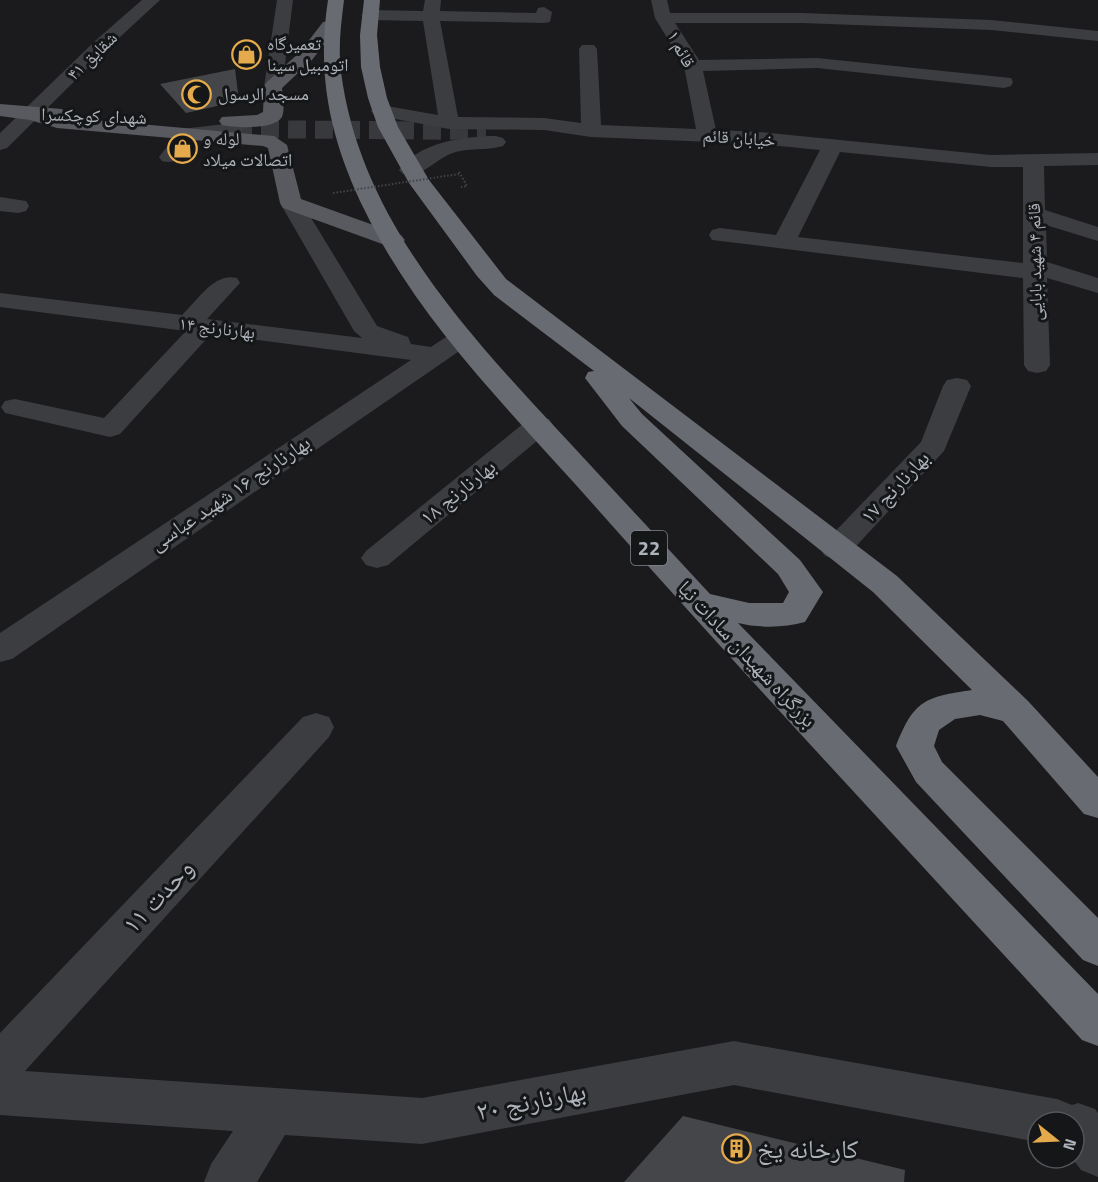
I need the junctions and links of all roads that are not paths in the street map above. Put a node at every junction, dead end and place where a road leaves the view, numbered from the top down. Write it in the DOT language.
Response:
graph roads {
  1 [pos="152,0"];
  2 [pos="285,0"];
  3 [pos="371,8"];
  4 [pos="432,8"];
  5 [pos="661,9"];
  6 [pos="544,12"];
  7 [pos="333,13"];
  8 [pos="1098,36"];
  9 [pos="588,49"];
  10 [pos="693,66"];
  11 [pos="1004,82"];
  12 [pos="273,87"];
  13 [pos="0,110"];
  14 [pos="381,111"];
  15 [pos="33,114"];
  16 [pos="450,123"];
  17 [pos="192,127"];
  18 [pos="486,131"];
  19 [pos="591,131"];
  20 [pos="708,135"];
  21 [pos="0,144"];
  22 [pos="833,145"];
  23 [pos="170,157"];
  24 [pos="1098,159"];
  25 [pos="1033,160"];
  26 [pos="410,170"];
  27 [pos="291,202"];
  28 [pos="1034,214"];
  29 [pos="1098,234"];
  30 [pos="720,235"];
  31 [pos="393,240"];
  32 [pos="784,242"];
  33 [pos="1035,269"];
  34 [pos="228,283"];
  35 [pos="1098,286"];
  36 [pos="0,300"];
  37 [pos="197,325"];
  38 [pos="555,327"];
  39 [pos="462,338"];
  40 [pos="434,355"];
  41 [pos="1038,365"];
  42 [pos="957,386"];
  43 [pos="15,407"];
  44 [pos="539,425"];
  45 [pos="836,549"];
  46 [pos="377,558"];
  47 [pos="697,602"];
  48 [pos="0,650"];
  49 [pos="1015,710"];
  50 [pos="316,727"];
  51 [pos="1098,803"];
  52 [pos="1098,947"];
  53 [pos="1098,1025"];
  54 [pos="0,1065"];
  55 [pos="0,1092"];
  56 [pos="273,1111"];
  57 [pos="1026,1120"];
  58 [pos="229,1182"];
  1 -- 15 [label="street, شقایق ۴۱"];
  2 -- 12 [label="street"];
  3 -- 4 [label="street"];
  3 -- 14 [label="highway"];
  4 -- 6 [label="street"];
  4 -- 16 [label="street"];
  5 -- 8 [label="street"];
  5 -- 10 [label="street, قائم ۱"];
  7 -- 12 [label="main road"];
  7 -- 31 [label="highway, بزرگراه شهیدان سادات نیا / 22"];
  9 -- 19 [label="street"];
  10 -- 11 [label="street"];
  10 -- 20 [label="street, قائم ۱"];
  12 -- 17 [label="main road, شهدای کوچکسرا"];
  13 -- 15 [label="main road, شهدای کوچکسرا"];
  14 -- 16 [label="street, خیابان قائم"];
  14 -- 26 [label="highway"];
  15 -- 17 [label="main road, شهدای کوچکسرا"];
  15 -- 21 [label="street, شقایق ۴۱"];
  16 -- 19 [label="street, خیابان قائم"];
  17 -- 23 [label="street"];
  17 -- 27 [label="main road, شهدای کوچکسرا"];
  18 -- 19 [label="street"];
  19 -- 20 [label="street, خیابان قائم"];
  20 -- 22 [label="street, خیابان قائم"];
  20 -- 26 [label="street"];
  22 -- 25 [label="street, خیابان قائم"];
  22 -- 32 [label="street"];
  24 -- 25 [label="street, خیابان قائم"];
  25 -- 28 [label="street, قائم ۴ شهید بابایی"];
  26 -- 38 [label="highway"];
  27 -- 31 [label="main road"];
  27 -- 40 [label="street"];
  28 -- 29 [label="street"];
  28 -- 33 [label="street, قائم ۴ شهید بابایی"];
  30 -- 32 [label="street"];
  31 -- 39 [label="highway, بزرگراه شهیدان سادات نیا / 22"];
  32 -- 33 [label="street"];
  33 -- 35 [label="street"];
  33 -- 41 [label="street, قائم ۴ شهید بابایی"];
  34 -- 37 [label="street"];
  36 -- 37 [label="street, بهارنارنج ۱۴"];
  37 -- 40 [label="street, بهارنارنج ۱۴"];
  37 -- 43 [label="street"];
  38 -- 45 [label="highway"];
  38 -- 47 [label="highway"];
  39 -- 40 [label="street, بهارنارنج ۱۶ شهید عباسی"];
  39 -- 44 [label="highway, بزرگراه شهیدان سادات نیا / 22"];
  40 -- 48 [label="street, بهارنارنج ۱۶ شهید عباسی"];
  42 -- 45 [label="street, بهارنارنج ۱۷"];
  44 -- 46 [label="street, بهارنارنج ۱۸"];
  44 -- 47 [label="highway, بزرگراه شهیدان سادات نیا / 22"];
  45 -- 49 [label="highway"];
  47 -- 53 [label="highway, بزرگراه شهیدان سادات نیا / 22"];
  49 -- 51 [label="highway"];
  49 -- 52 [label="highway"];
  50 -- 54 [label="street, وحدت ۱۱"];
  55 -- 56 [label="street, بهارنارنج ۲۰"];
  56 -- 57 [label="street, بهارنارنج ۲۰"];
  56 -- 58 [label="street"];
}
